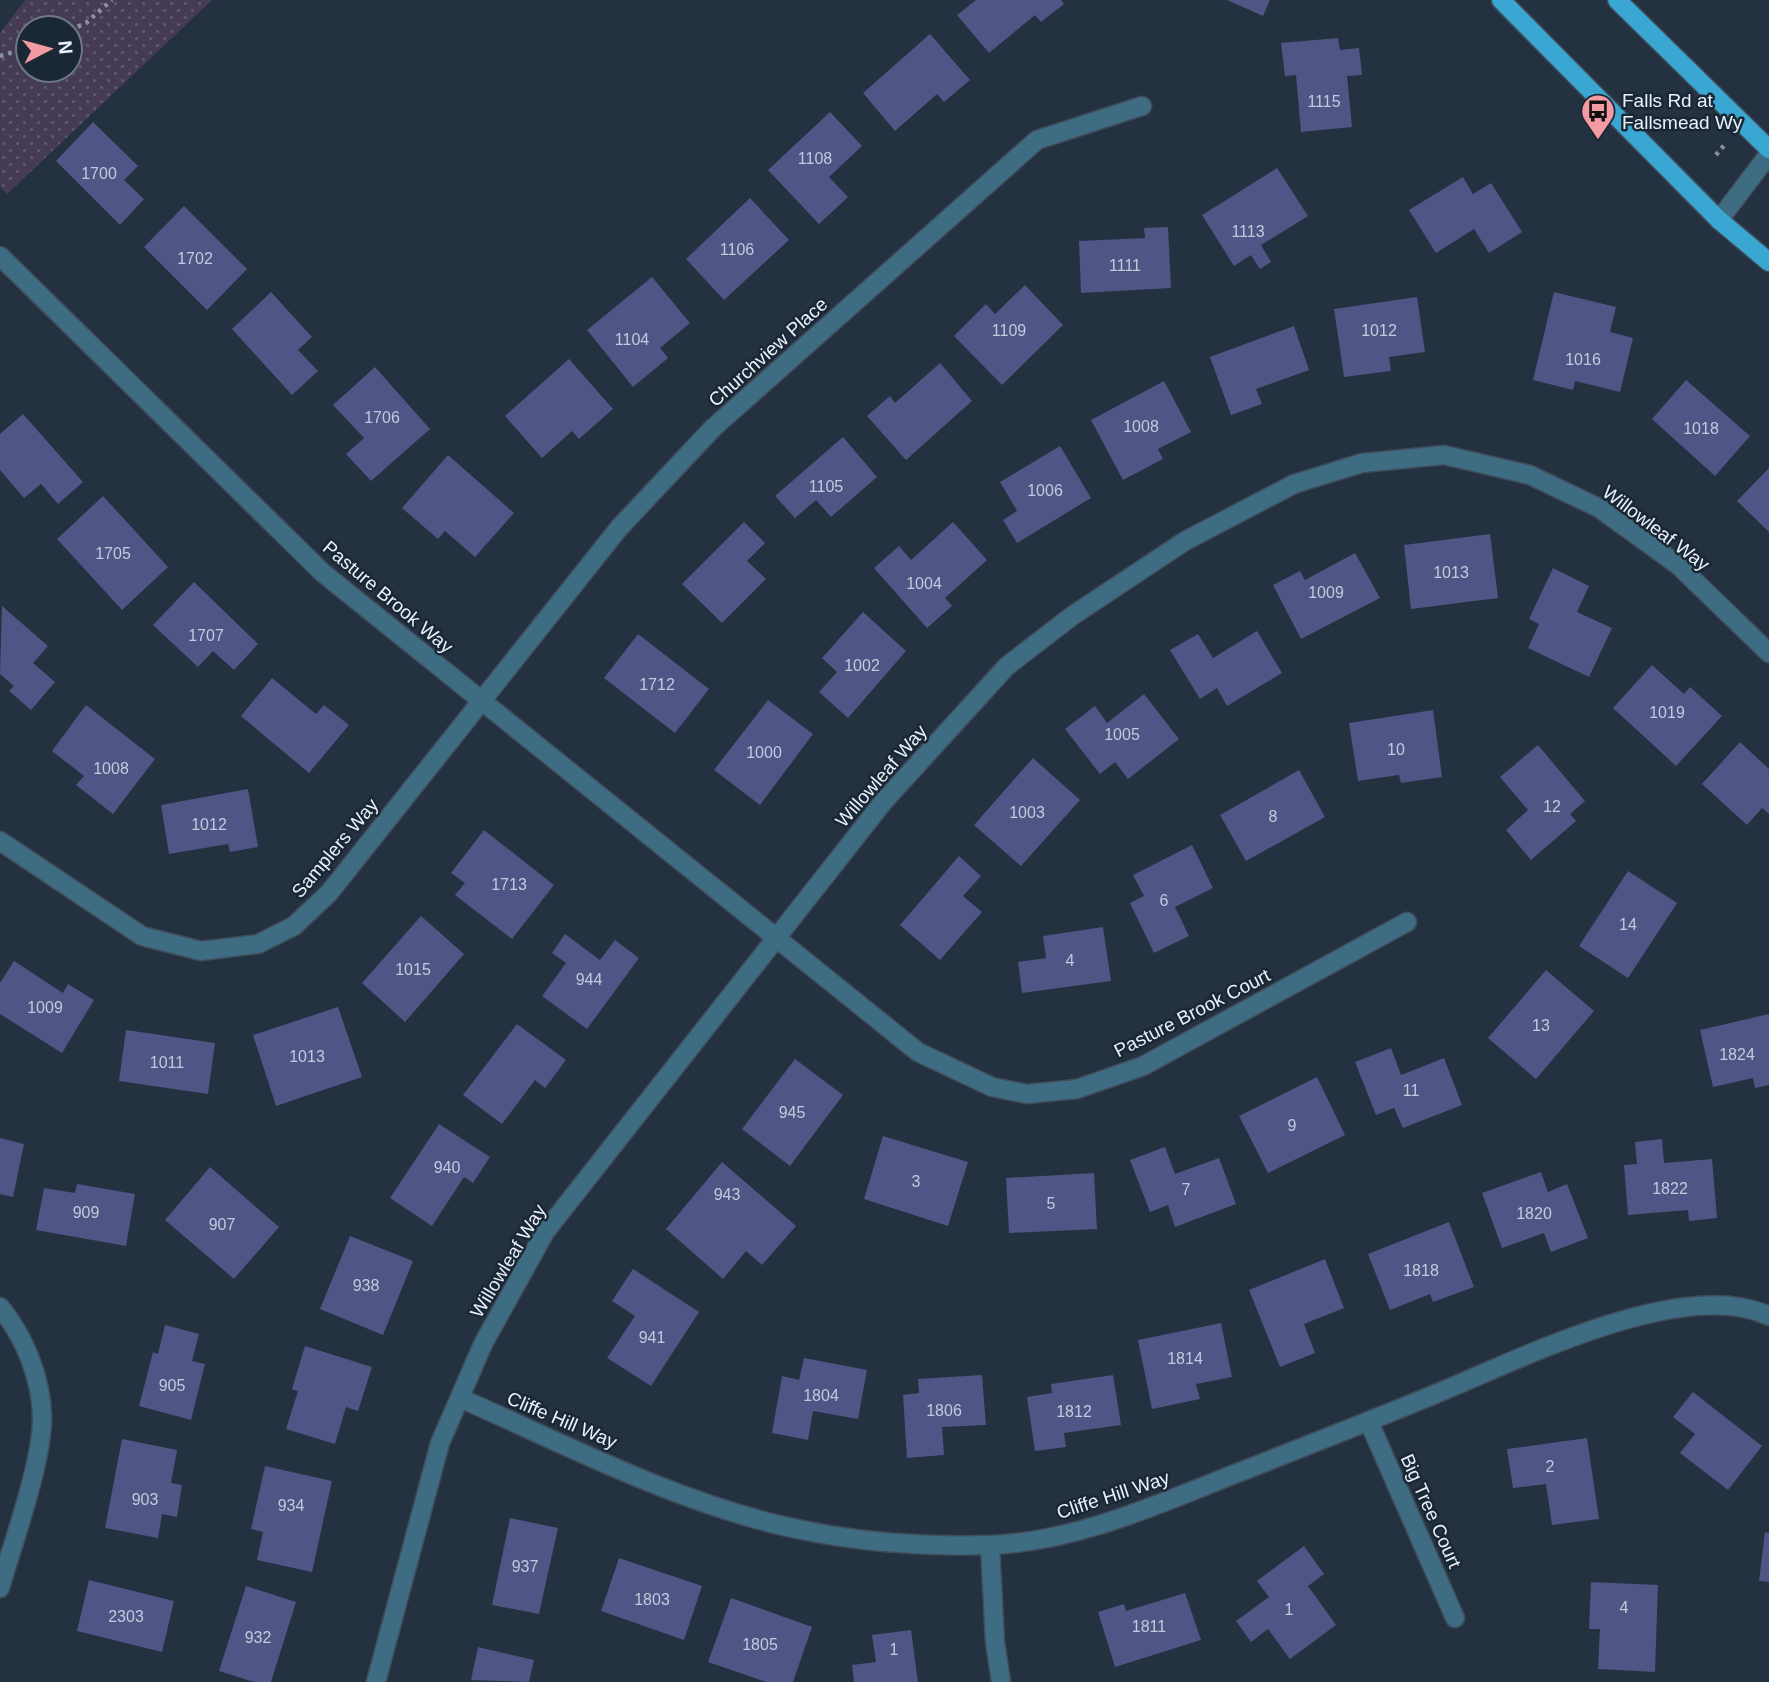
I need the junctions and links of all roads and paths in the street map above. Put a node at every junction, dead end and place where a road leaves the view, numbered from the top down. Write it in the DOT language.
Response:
graph roads {
  1 [pos="112,0"];
  2 [pos="1501,0"];
  3 [pos="1617,0"];
  4 [pos="84,24"];
  5 [pos="1142,106"];
  6 [pos="1769,152"];
  7 [pos="1718,220"];
  8 [pos="0,256"];
  9 [pos="1767,257"];
  10 [pos="1769,653"];
  11 [pos="479,701"];
  12 [pos="0,841"];
  13 [pos="1408,922"];
  14 [pos="776,940"];
  15 [pos="0,1307"];
  16 [pos="1769,1316"];
  17 [pos="460,1398"];
  18 [pos="1369,1422"];
  19 [pos="990,1545"];
  20 [pos="0,1588"];
  21 [pos="1455,1618"];
  22 [pos="376,1682"];
  23 [pos="1000,1682"];
  1 -- 4 [label="path"];
  2 -- 7 [label="main road"];
  3 -- 6 [label="main road"];
  5 -- 11 [label="street, Churchview Place"];
  6 -- 7 [label="street"];
  7 -- 9 [label="main road"];
  8 -- 11 [label="street, Pasture Brook Way"];
  10 -- 14 [label="street, Willowleaf Way"];
  11 -- 12 [label="street, Samplers Way"];
  11 -- 14 [label="street, Pasture Brook Way"];
  13 -- 14 [label="street, Pasture Brook Court"];
  14 -- 17 [label="street, Willowleaf Way"];
  15 -- 20 [label="street"];
  16 -- 18 [label="street, Cliffe Hill Way"];
  17 -- 19 [label="street, Cliffe Hill Way"];
  17 -- 22 [label="street, Willowleaf Way"];
  18 -- 19 [label="street, Cliffe Hill Way"];
  18 -- 21 [label="street, Big Tree Court"];
  19 -- 23 [label="street"];
}
